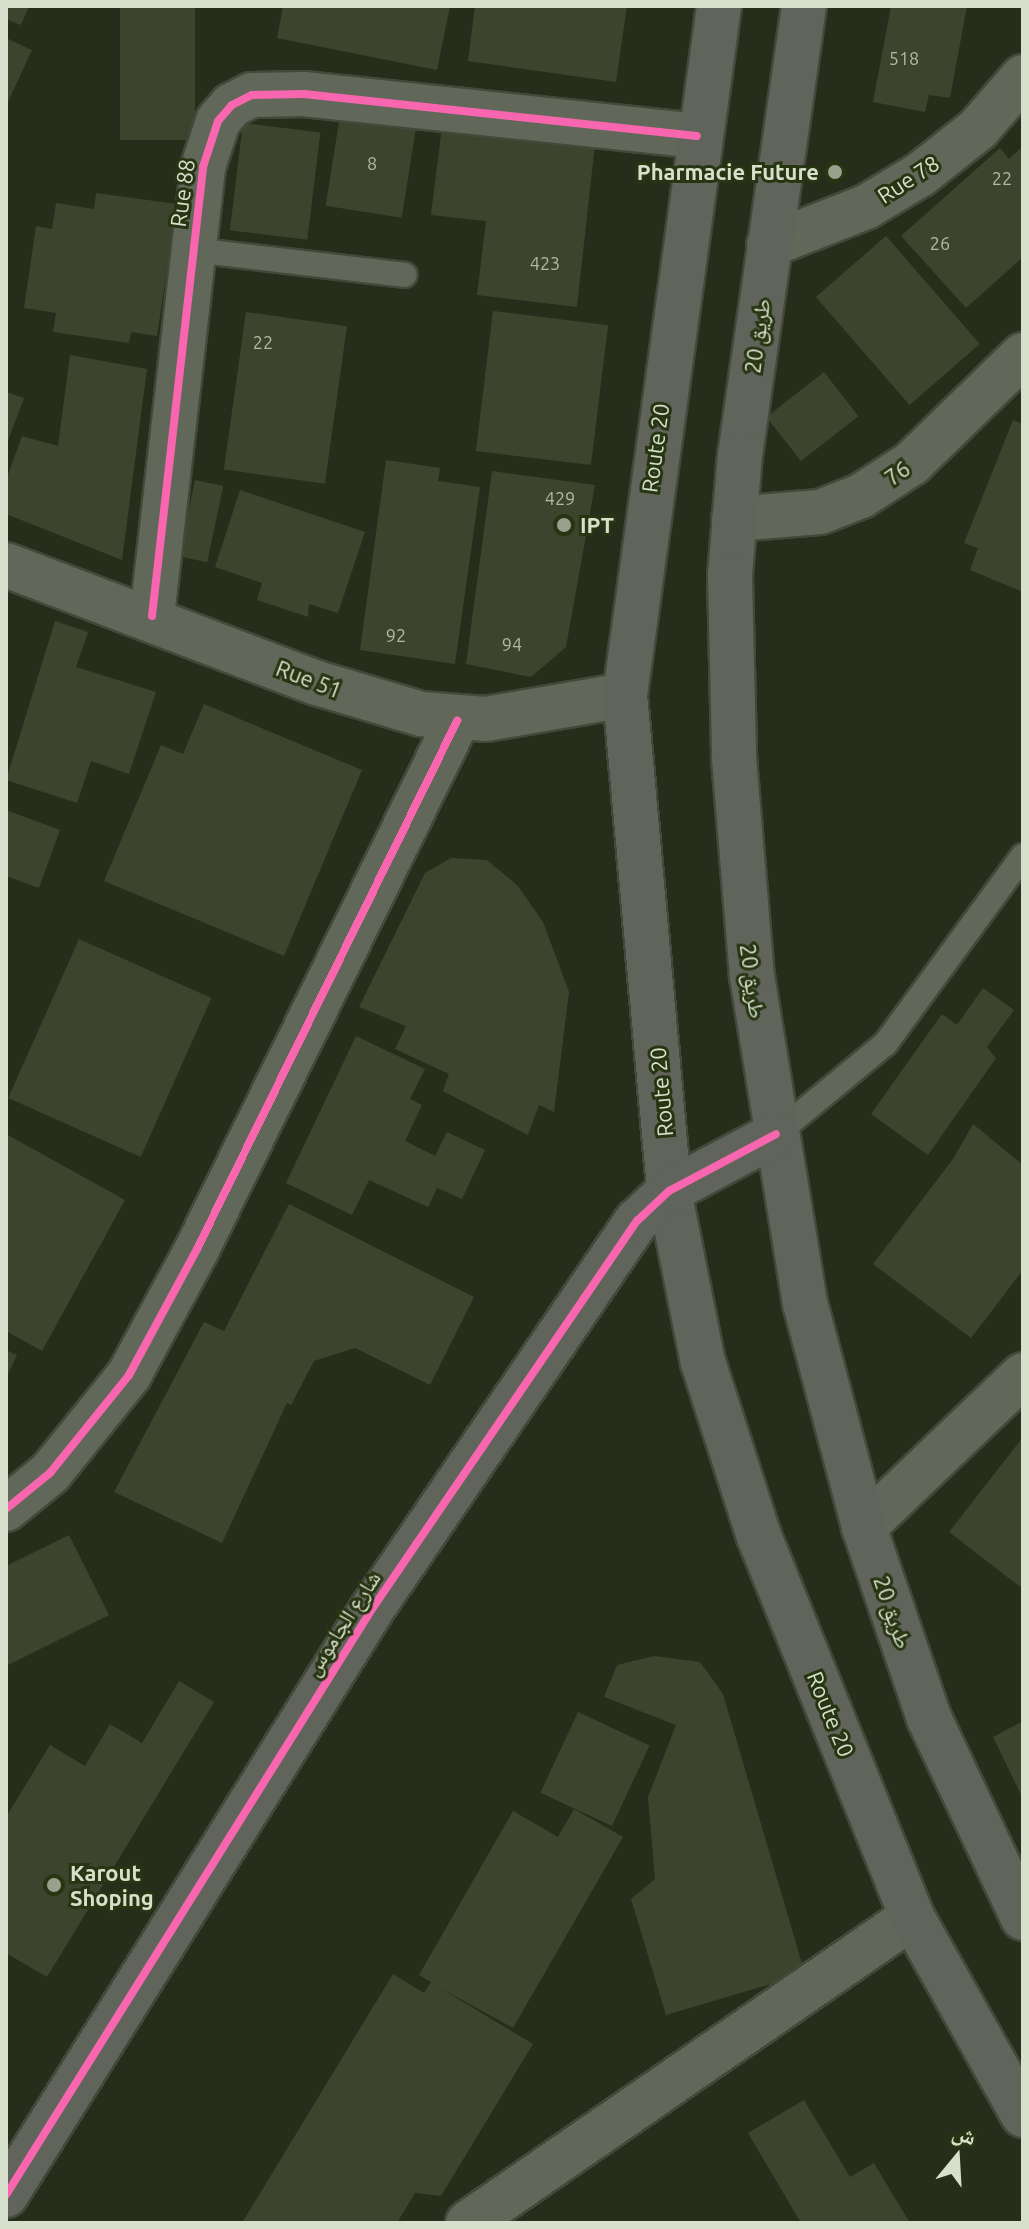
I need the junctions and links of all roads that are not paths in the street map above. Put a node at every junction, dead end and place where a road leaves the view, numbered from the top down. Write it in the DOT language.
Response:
graph roads {
  1 [pos="719,6"];
  2 [pos="804,6"];
  3 [pos="1023,77"];
  4 [pos="697,136"];
  5 [pos="769,245"];
  6 [pos="193,250"];
  7 [pos="405,275"];
  8 [pos="1023,355"];
  9 [pos="734,519"];
  10 [pos="6,565"];
  11 [pos="152,616"];
  12 [pos="625,695"];
  13 [pos="457,721"];
  14 [pos="1023,856"];
  15 [pos="776,1134"];
  16 [pos="669,1191"];
  17 [pos="1023,1375"];
  18 [pos="6,1509"];
  19 [pos="864,1527"];
  20 [pos="912,1917"];
  21 [pos="1023,1918"];
  22 [pos="1023,2115"];
  23 [pos="6,2195"];
  24 [pos="468,2223"];
  1 -- 4 [label="main road, Route 20"];
  2 -- 5 [label="main road, طريق 20"];
  3 -- 5 [label="street, Rue 78"];
  4 -- 6 [label="street, Rue 88"];
  4 -- 12 [label="main road, Route 20"];
  5 -- 9 [label="main road, طريق 20"];
  6 -- 7 [label="lane"];
  6 -- 11 [label="street, Rue 88"];
  8 -- 9 [label="street, 76"];
  9 -- 15 [label="main road, طريق 20"];
  10 -- 11 [label="street, Rue 51"];
  11 -- 13 [label="street, Rue 51"];
  12 -- 13 [label="street, Rue 51"];
  12 -- 16 [label="main road, Route 20"];
  13 -- 18 [label="street"];
  14 -- 15 [label="lane"];
  15 -- 16 [label="main road, شارع الجاموس"];
  15 -- 19 [label="main road, طريق 20"];
  16 -- 20 [label="main road, Route 20"];
  16 -- 23 [label="main road, شارع الجاموس"];
  17 -- 19 [label="street"];
  19 -- 21 [label="main road, طريق 20"];
  20 -- 22 [label="main road, Route 20"];
  20 -- 24 [label="street"];
}
